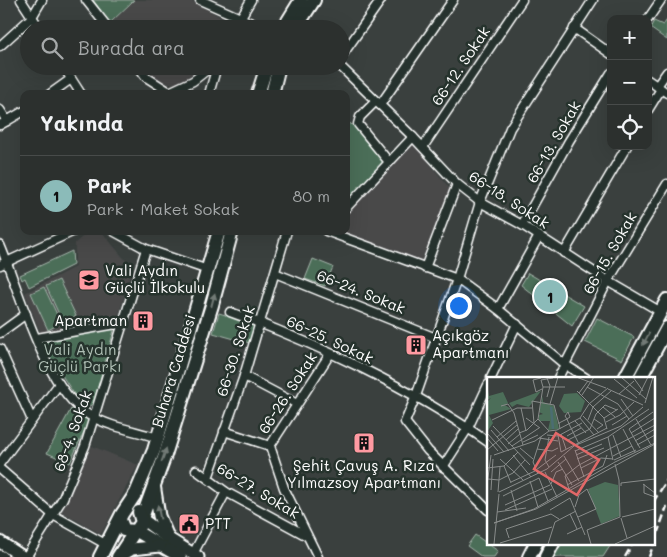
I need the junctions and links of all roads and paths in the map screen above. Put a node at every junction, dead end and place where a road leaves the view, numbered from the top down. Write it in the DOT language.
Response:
graph roads {
  1 [pos="21,0"];
  2 [pos="42,0"];
  3 [pos="86,0"];
  4 [pos="200,0"];
  5 [pos="251,0"];
  6 [pos="301,0"];
  7 [pos="314,0"];
  8 [pos="381,0"];
  9 [pos="453,0"];
  10 [pos="522,0"];
  11 [pos="581,0"];
  12 [pos="661,0"];
  13 [pos="591,3"];
  14 [pos="651,15"];
  15 [pos="32,17"];
  16 [pos="239,18"];
  17 [pos="29,20"];
  18 [pos="34,20"];
  19 [pos="102,20"];
  20 [pos="244,20"];
  21 [pos="288,20"];
  22 [pos="301,20"];
  23 [pos="20,28"];
  24 [pos="574,28"];
  25 [pos="350,44"];
  26 [pos="0,46"];
  27 [pos="607,51"];
  28 [pos="667,72"];
  29 [pos="69,75"];
  30 [pos="145,75"];
  31 [pos="201,75"];
  32 [pos="215,75"];
  33 [pos="264,75"];
  34 [pos="277,75"];
  35 [pos="349,75"];
  36 [pos="72,79"];
  37 [pos="607,79"];
  38 [pos="662,89"];
  39 [pos="56,90"];
  40 [pos="79,90"];
  41 [pos="164,90"];
  42 [pos="174,90"];
  43 [pos="210,90"];
  44 [pos="259,90"];
  45 [pos="273,90"];
  46 [pos="378,103"];
  47 [pos="651,105"];
  48 [pos="0,110"];
  49 [pos="20,115"];
  50 [pos="3,123"];
  51 [pos="413,137"];
  52 [pos="423,147"];
  53 [pos="625,150"];
  54 [pos="389,162"];
  55 [pos="457,184"];
  56 [pos="667,184"];
  57 [pos="480,202"];
  58 [pos="350,204"];
  59 [pos="522,225"];
  60 [pos="65,235"];
  61 [pos="120,235"];
  62 [pos="218,235"];
  63 [pos="231,235"];
  64 [pos="286,235"];
  65 [pos="337,235"];
  66 [pos="539,236"];
  67 [pos="0,244"];
  68 [pos="146,249"];
  69 [pos="564,253"];
  70 [pos="4,263"];
  71 [pos="425,268"];
  72 [pos="208,270"];
  73 [pos="275,273"];
  74 [pos="457,280"];
  75 [pos="608,281"];
  76 [pos="667,300"];
  77 [pos="498,309"];
  78 [pos="230,312"];
  79 [pos="661,312"];
  80 [pos="26,314"];
  81 [pos="122,323"];
  82 [pos="260,323"];
  83 [pos="517,324"];
  84 [pos="667,328"];
  85 [pos="0,334"];
  86 [pos="37,338"];
  87 [pos="436,338"];
  88 [pos="0,349"];
  89 [pos="330,354"];
  90 [pos="564,364"];
  91 [pos="244,376"];
  92 [pos="492,377"];
  93 [pos="558,377"];
  94 [pos="584,377"];
  95 [pos="626,377"];
  96 [pos="641,377"];
  97 [pos="59,384"];
  98 [pos="487,387"];
  99 [pos="416,396"];
  100 [pos="297,404"];
  101 [pos="95,418"];
  102 [pos="32,420"];
  103 [pos="468,428"];
  104 [pos="224,431"];
  105 [pos="158,438"];
  106 [pos="487,441"];
  107 [pos="270,446"];
  108 [pos="0,463"];
  109 [pos="443,466"];
  110 [pos="0,469"];
  111 [pos="196,470"];
  112 [pos="208,478"];
  113 [pos="154,484"];
  114 [pos="226,492"];
  115 [pos="487,509"];
  116 [pos="53,515"];
  117 [pos="123,516"];
  118 [pos="142,518"];
  119 [pos="135,531"];
  120 [pos="307,536"];
  121 [pos="0,542"];
  122 [pos="164,542"];
  123 [pos="536,544"];
  124 [pos="552,544"];
  125 [pos="107,545"];
  126 [pos="196,556"];
  127 [pos="24,557"];
  128 [pos="100,557"];
  129 [pos="118,557"];
  130 [pos="180,557"];
  131 [pos="318,557"];
  132 [pos="529,557"];
  133 [pos="546,557"];
  1 -- 15 [label="street"];
  2 -- 15 [label="street"];
  3 -- 19 [label="street"];
  4 -- 16 [label="street"];
  5 -- 16 [label="street"];
  6 -- 21 [label="main road"];
  7 -- 22 [label="main road"];
  8 -- 25 [label="street"];
  9 -- 46 [label="street"];
  10 -- 52 [label="street, 66-12. Sokak"];
  11 -- 13 [label="street"];
  12 -- 14 [label="street"];
  13 -- 24 [label="street"];
  15 -- 17 [label="street"];
  15 -- 18 [label="street"];
  16 -- 20 [label="street"];
  23 -- 26 [label="street"];
  24 -- 27 [label="street"];
  24 -- 57 [label="street"];
  28 -- 38 [label="street"];
  29 -- 36 [label="street"];
  30 -- 41 [label="street"];
  31 -- 42 [label="street"];
  32 -- 43 [label="street"];
  33 -- 44 [label="main road"];
  34 -- 45 [label="main road"];
  35 -- 46 [label="street, 66-18. Sokak"];
  36 -- 39 [label="street"];
  36 -- 40 [label="street"];
  37 -- 59 [label="street, 66-13. Sokak"];
  38 -- 47 [label="street"];
  46 -- 51 [label="street, 66-18. Sokak"];
  46 -- 54 [label="street"];
  48 -- 50 [label="street"];
  49 -- 50 [label="street"];
  51 -- 52 [label="street, 66-18. Sokak"];
  51 -- 54 [label="street"];
  52 -- 55 [label="street, 66-18. Sokak"];
  53 -- 69 [label="street"];
  54 -- 58 [label="street"];
  55 -- 57 [label="street, 66-18. Sokak"];
  55 -- 71 [label="street"];
  56 -- 75 [label="street, 66-15. Sokak"];
  57 -- 59 [label="street, 66-18. Sokak"];
  57 -- 74 [label="street"];
  59 -- 66 [label="street, 66-18. Sokak"];
  60 -- 70 [label="street"];
  61 -- 68 [label="street"];
  62 -- 72 [label="main road, Buhara Caddesi"];
  113 -- 63 [label="main road, Buhara Caddesi, one-way"];
  64 -- 73 [label="street, 66-30. Sokak"];
  65 -- 71 [label="street"];
  66 -- 69 [label="street, 66-18. Sokak"];
  66 -- 77 [label="street"];
  67 -- 70 [label="street"];
  68 -- 72 [label="street"];
  68 -- 81 [label="street, 68-4. Sokak"];
  69 -- 75 [label="street, 66-18. Sokak"];
  70 -- 80 [label="street"];
  71 -- 74 [label="street"];
  72 -- 105 [label="main road, Buhara Caddesi"];
  73 -- 82 [label="street, 66-30. Sokak"];
  73 -- 87 [label="street, 66-24. Sokak"];
  74 -- 77 [label="street"];
  74 -- 87 [label="street"];
  75 -- 79 [label="street, 66-18. Sokak"];
  75 -- 90 [label="street, 66-15. Sokak"];
  76 -- 79 [label="main road"];
  77 -- 83 [label="street"];
  78 -- 82 [label="street, 66-25. Sokak"];
  79 -- 95 [label="main road, one-way"];
  80 -- 85 [label="street"];
  80 -- 86 [label="street"];
  81 -- 86 [label="street"];
  81 -- 101 [label="street, 68-4. Sokak"];
  82 -- 89 [label="street, 66-25. Sokak"];
  82 -- 91 [label="street, 66-30. Sokak"];
  83 -- 90 [label="street"];
  83 -- 92 [label="street"];
  84 -- 96 [label="main road"];
  86 -- 97 [label="street"];
  87 -- 99 [label="street"];
  88 -- 102 [label="street"];
  89 -- 99 [label="street, 66-25. Sokak"];
  89 -- 100 [label="street, 66-26. Sokak"];
  90 -- 93 [label="street, 66-15. Sokak"];
  90 -- 94 [label="street"];
  91 -- 100 [label="street"];
  91 -- 104 [label="street, 66-30. Sokak"];
  97 -- 101 [label="street"];
  97 -- 102 [label="street"];
  98 -- 103 [label="street"];
  99 -- 103 [label="street, 66-25. Sokak"];
  99 -- 109 [label="street"];
  100 -- 107 [label="street, 66-26. Sokak"];
  101 -- 105 [label="street"];
  101 -- 116 [label="street, 68-4. Sokak"];
  102 -- 108 [label="street"];
  103 -- 106 [label="street, 66-25. Sokak"];
  103 -- 109 [label="street"];
  104 -- 107 [label="street"];
  104 -- 112 [label="street, 66-30. Sokak"];
  105 -- 117 [label="main road, Buhara Caddesi"];
  107 -- 120 [label="street, 66-26. Sokak"];
  109 -- 115 [label="street"];
  110 -- 116 [label="street"];
  111 -- 112 [label="street, 66-27. Sokak"];
  112 -- 114 [label="street, 66-27. Sokak"];
  113 -- 118 [label="main road, Buhara Caddesi"];
  122 -- 113 [label="street, one-way"];
  114 -- 120 [label="street, 66-27. Sokak"];
  114 -- 126 [label="street"];
  116 -- 125 [label="street"];
  116 -- 127 [label="street, 68-4. Sokak"];
  117 -- 118 [label="main road"];
  117 -- 119 [label="main road"];
  117 -- 125 [label="main road, Buhara Caddesi"];
  118 -- 119 [label="main road"];
  118 -- 122 [label="street"];
  119 -- 122 [label="street"];
  119 -- 129 [label="main road"];
  120 -- 131 [label="street, 66-26. Sokak"];
  121 -- 127 [label="street"];
  122 -- 126 [label="street"];
  122 -- 129 [label="street"];
  122 -- 130 [label="street"];
  123 -- 132 [label="main road"];
  124 -- 133 [label="main road"];
  125 -- 128 [label="main road, Buhara Caddesi"];
}
